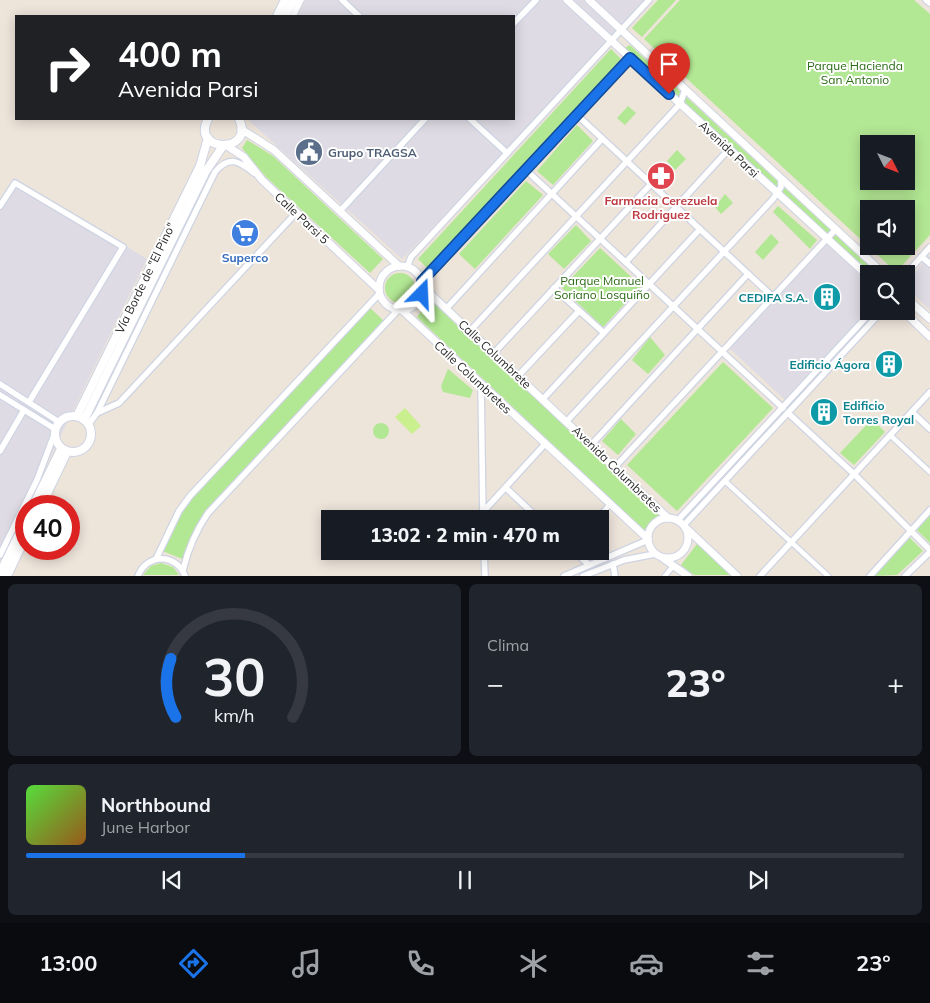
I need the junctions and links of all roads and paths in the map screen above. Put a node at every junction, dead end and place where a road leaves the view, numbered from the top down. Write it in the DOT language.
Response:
graph roads {
  1 [pos="285,0"];
  2 [pos="294,0"];
  3 [pos="301,0"];
  4 [pos="342,0"];
  5 [pos="536,0"];
  6 [pos="567,0"];
  7 [pos="588,0"];
  8 [pos="649,0"];
  9 [pos="926,0"];
  10 [pos="930,3"];
  11 [pos="277,15"];
  12 [pos="286,15"];
  13 [pos="294,15"];
  14 [pos="358,15"];
  15 [pos="515,22"];
  16 [pos="621,30"];
  17 [pos="611,41"];
  18 [pos="630,58"];
  19 [pos="685,90"];
  20 [pos="680,104"];
  21 [pos="577,116"];
  22 [pos="208,120"];
  23 [pos="239,120"];
  24 [pos="424,120"];
  25 [pos="471,120"];
  26 [pos="242,128"];
  27 [pos="208,138"];
  28 [pos="602,139"];
  29 [pos="225,146"];
  30 [pos="729,149"];
  31 [pos="507,153"];
  32 [pos="627,162"];
  33 [pos="526,170"];
  34 [pos="257,176"];
  35 [pos="781,179"];
  36 [pos="651,184"];
  37 [pos="552,194"];
  38 [pos="778,194"];
  39 [pos="0,206"];
  40 [pos="676,207"];
  41 [pos="340,211"];
  42 [pos="296,213"];
  43 [pos="576,216"];
  44 [pos="700,228"];
  45 [pos="836,229"];
  46 [pos="600,238"];
  47 [pos="827,239"];
  48 [pos="930,247"];
  49 [pos="724,252"];
  50 [pos="922,257"];
  51 [pos="626,262"];
  52 [pos="930,264"];
  53 [pos="874,265"];
  54 [pos="914,265"];
  55 [pos="403,267"];
  56 [pos="860,270"];
  57 [pos="748,274"];
  58 [pos="422,284"];
  59 [pos="649,284"];
  60 [pos="554,288"];
  61 [pos="380,291"];
  62 [pos="773,297"];
  63 [pos="673,306"];
  64 [pos="915,306"];
  65 [pos="446,309"];
  66 [pos="400,310"];
  67 [pos="579,311"];
  68 [pos="930,319"];
  69 [pos="864,320"];
  70 [pos="874,320"];
  71 [pos="912,320"];
  72 [pos="698,329"];
  73 [pos="470,331"];
  74 [pos="604,333"];
  75 [pos="930,337"];
  76 [pos="722,352"];
  77 [pos="494,353"];
  78 [pos="518,376"];
  79 [pos="0,384"];
  80 [pos="481,385"];
  81 [pos="930,392"];
  82 [pos="0,395"];
  83 [pos="543,399"];
  84 [pos="29,402"];
  85 [pos="783,408"];
  86 [pos="24,410"];
  87 [pos="912,412"];
  88 [pos="97,413"];
  89 [pos="788,413"];
  90 [pos="83,420"];
  91 [pos="566,421"];
  92 [pos="59,422"];
  93 [pos="930,429"];
  94 [pos="55,432"];
  95 [pos="890,435"];
  96 [pos="545,444"];
  97 [pos="592,444"];
  98 [pos="64,450"];
  99 [pos="0,451"];
  100 [pos="616,467"];
  101 [pos="930,472"];
  102 [pos="854,474"];
  103 [pos="725,481"];
  104 [pos="506,488"];
  105 [pos="39,495"];
  106 [pos="46,495"];
  107 [pos="610,504"];
  108 [pos="482,510"];
  109 [pos="487,510"];
  110 [pos="529,510"];
  111 [pos="605,510"];
  112 [pos="930,510"];
  113 [pos="668,518"];
  114 [pos="683,525"];
  115 [pos="910,531"];
  116 [pos="648,539"];
  117 [pos="15,542"];
  118 [pos="791,542"];
  119 [pos="930,551"];
  120 [pos="0,553"];
  121 [pos="658,556"];
  122 [pos="15,559"];
  123 [pos="156,559"];
  124 [pos="484,560"];
  125 [pos="584,560"];
  126 [pos="614,564"];
  127 [pos="590,565"];
  128 [pos="675,565"];
  129 [pos="0,573"];
  130 [pos="184,573"];
  131 [pos="7,576"];
  132 [pos="138,576"];
  133 [pos="485,576"];
  134 [pos="564,576"];
  135 [pos="583,576"];
  136 [pos="615,576"];
  137 [pos="665,576"];
  138 [pos="688,576"];
  139 [pos="737,576"];
  140 [pos="760,576"];
  141 [pos="828,576"];
  142 [pos="870,576"];
  143 [pos="905,576"];
  1 -- 11 [label="main road"];
  2 -- 12 [label="main road"];
  3 -- 13 [label="street"];
  4 -- 14 [label="street"];
  5 -- 15 [label="street"];
  6 -- 17 [label="street, Avenida Parsi"];
  7 -- 16 [label="street, Avenida Parsi"];
  8 -- 16 [label="street"];
  9 -- 10 [label="street"];
  16 -- 17 [label="street"];
  16 -- 19 [label="street, Avenida Parsi"];
  17 -- 18 [label="street, Avenida Parsi"];
  17 -- 31 [label="street"];
  18 -- 20 [label="street, Avenida Parsi"];
  18 -- 21 [label="street"];
  19 -- 20 [label="street"];
  19 -- 35 [label="street, Avenida Parsi"];
  20 -- 30 [label="street, Avenida Parsi"];
  20 -- 32 [label="street"];
  21 -- 28 [label="street"];
  21 -- 33 [label="street"];
  22 -- 27 [label="main road, Vía Borde de \"El Pino\""];
  23 -- 26 [label="main road"];
  24 -- 41 [label="street"];
  25 -- 31 [label="street"];
  26 -- 29 [label="main road, Vía Borde de \"El Pino\""];
  26 -- 41 [label="street"];
  27 -- 29 [label="main road"];
  27 -- 90 [label="main road, Vía Borde de \"El Pino\""];
  28 -- 32 [label="street"];
  28 -- 37 [label="street"];
  29 -- 34 [label="street, Calle Parsi 5"];
  29 -- 90 [label="main road, Vía Borde de \"El Pino\""];
  30 -- 38 [label="street, Avenida Parsi"];
  30 -- 40 [label="street"];
  31 -- 55 [label="street"];
  32 -- 36 [label="street"];
  32 -- 43 [label="street"];
  33 -- 37 [label="street"];
  33 -- 58 [label="street"];
  34 -- 42 [label="street, Calle Parsi 5"];
  34 -- 88 [label="street"];
  35 -- 38 [label="street"];
  35 -- 45 [label="street, Avenida Parsi"];
  36 -- 40 [label="street"];
  36 -- 46 [label="street"];
  37 -- 43 [label="street"];
  37 -- 65 [label="street"];
  38 -- 47 [label="street, Avenida Parsi"];
  38 -- 49 [label="street"];
  39 -- 84 [label="street"];
  40 -- 44 [label="street"];
  40 -- 51 [label="street"];
  41 -- 55 [label="street"];
  42 -- 61 [label="street, Calle Parsi 5"];
  42 -- 88 [label="street"];
  43 -- 46 [label="street"];
  43 -- 73 [label="street"];
  44 -- 49 [label="street"];
  44 -- 59 [label="street"];
  45 -- 47 [label="street"];
  45 -- 53 [label="street, Avenida Parsi"];
  46 -- 51 [label="street"];
  46 -- 60 [label="street"];
  47 -- 56 [label="street, Avenida Parsi"];
  47 -- 62 [label="street"];
  48 -- 50 [label="street"];
  49 -- 57 [label="street"];
  49 -- 63 [label="street"];
  50 -- 52 [label="street"];
  50 -- 54 [label="street"];
  51 -- 59 [label="street"];
  55 -- 58 [label="street"];
  55 -- 61 [label="street"];
  57 -- 62 [label="street"];
  57 -- 72 [label="street"];
  58 -- 65 [label="street, Calle Columbrete"];
  58 -- 66 [label="street"];
  59 -- 63 [label="street"];
  59 -- 74 [label="street"];
  60 -- 67 [label="street"];
  60 -- 77 [label="street"];
  61 -- 66 [label="street"];
  61 -- 123 [label="street"];
  62 -- 76 [label="street"];
  63 -- 72 [label="street"];
  63 -- 91 [label="street"];
  64 -- 68 [label="street"];
  65 -- 73 [label="street, Calle Columbrete"];
  66 -- 80 [label="street, Calle Columbretes"];
  66 -- 130 [label="street"];
  67 -- 74 [label="street"];
  67 -- 78 [label="street"];
  69 -- 85 [label="street"];
  70 -- 89 [label="street"];
  71 -- 75 [label="street"];
  72 -- 76 [label="street"];
  72 -- 97 [label="street"];
  73 -- 77 [label="street, Calle Columbrete"];
  74 -- 83 [label="street"];
  76 -- 85 [label="street"];
  76 -- 100 [label="street"];
  77 -- 78 [label="street, Calle Columbrete"];
  78 -- 83 [label="street, Calle Columbrete"];
  79 -- 84 [label="street"];
  80 -- 96 [label="street, Calle Columbretes"];
  80 -- 108 [label="street"];
  81 -- 87 [label="street"];
  82 -- 86 [label="street"];
  83 -- 91 [label="street, Calle Columbrete"];
  84 -- 92 [label="street"];
  85 -- 114 [label="street"];
  86 -- 94 [label="street"];
  86 -- 99 [label="street"];
  87 -- 93 [label="street"];
  87 -- 95 [label="street"];
  88 -- 90 [label="street"];
  89 -- 102 [label="street"];
  89 -- 103 [label="street"];
  90 -- 92 [label="main road"];
  90 -- 98 [label="main road"];
  91 -- 97 [label="street, Avenida Columbretes"];
  92 -- 94 [label="main road"];
  94 -- 98 [label="main road"];
  94 -- 120 [label="street"];
  95 -- 101 [label="street"];
  95 -- 102 [label="street"];
  96 -- 104 [label="street"];
  96 -- 107 [label="street"];
  97 -- 100 [label="street, Avenida Columbretes"];
  98 -- 105 [label="main road"];
  98 -- 106 [label="main road"];
  100 -- 113 [label="street, Avenida Columbretes"];
  102 -- 115 [label="street"];
  102 -- 118 [label="street"];
  103 -- 114 [label="street"];
  103 -- 118 [label="street"];
  104 -- 109 [label="street"];
  104 -- 110 [label="street"];
  107 -- 111 [label="street"];
  107 -- 116 [label="street"];
  112 -- 115 [label="street"];
  113 -- 114 [label="street"];
  113 -- 116 [label="street"];
  114 -- 121 [label="street"];
  114 -- 139 [label="street"];
  115 -- 119 [label="street"];
  115 -- 142 [label="street"];
  116 -- 121 [label="street"];
  116 -- 127 [label="street"];
  117 -- 129 [label="main road"];
  118 -- 140 [label="street"];
  118 -- 141 [label="street"];
  119 -- 143 [label="street"];
  121 -- 126 [label="street"];
  121 -- 128 [label="street"];
  122 -- 131 [label="main road"];
  123 -- 130 [label="street"];
  123 -- 132 [label="street"];
  124 -- 133 [label="street"];
  125 -- 127 [label="street"];
  126 -- 135 [label="street"];
  126 -- 136 [label="street"];
  127 -- 134 [label="street"];
  128 -- 137 [label="street"];
  128 -- 138 [label="street"];
}
